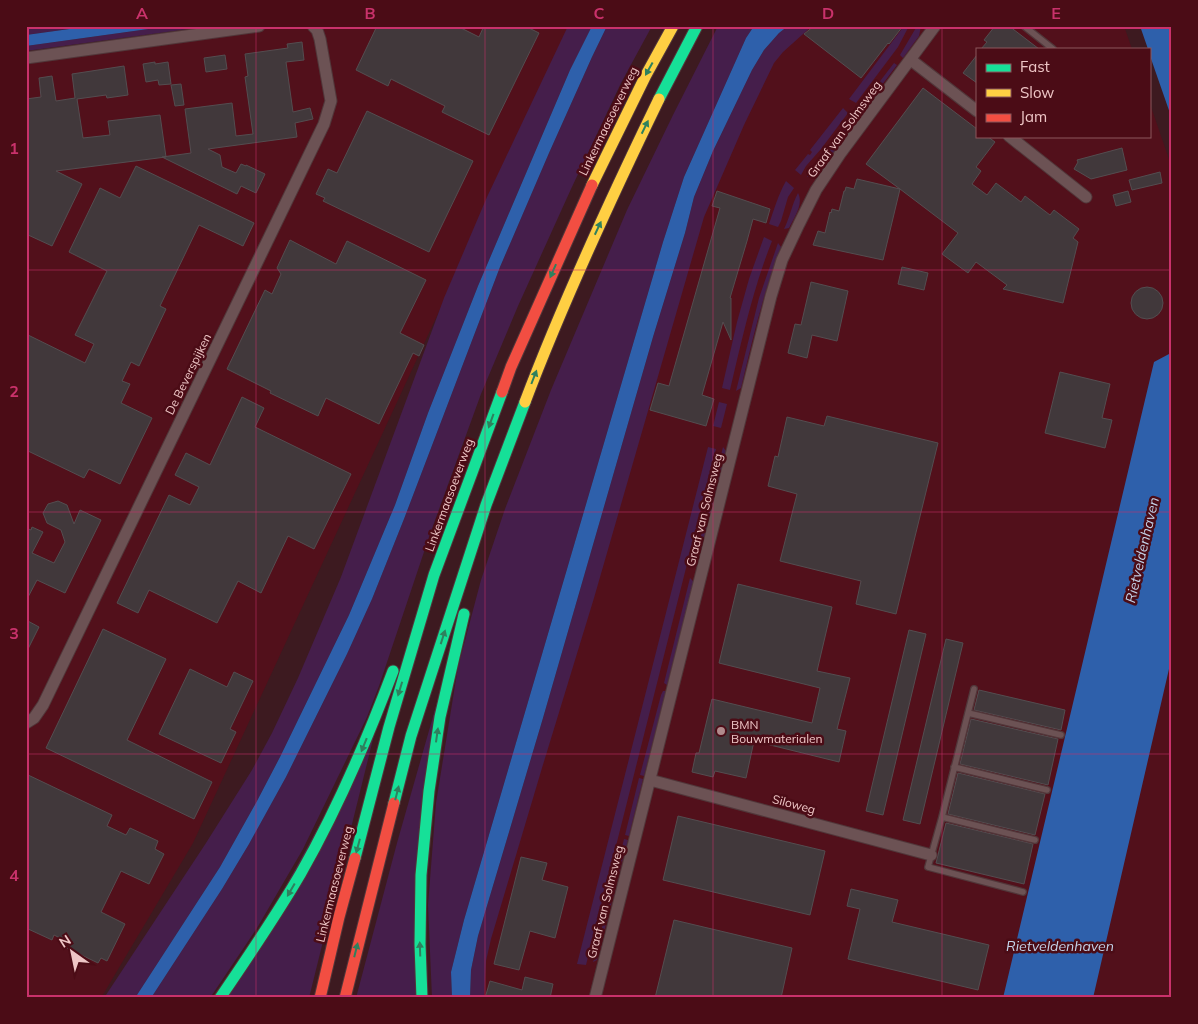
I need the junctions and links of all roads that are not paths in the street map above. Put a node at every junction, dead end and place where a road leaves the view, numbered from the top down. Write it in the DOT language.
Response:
graph roads {
  1 [pos="259,26"];
  2 [pos="313,26"];
  3 [pos="673,26"];
  4 [pos="697,26"];
  5 [pos="935,26"];
  6 [pos="1024,26"];
  7 [pos="1052,48"];
  8 [pos="26,58"];
  9 [pos="911,60"];
  10 [pos="976,111"];
  11 [pos="1012,138"];
  12 [pos="1086,197"];
  13 [pos="486,505"];
  14 [pos="434,575"];
  15 [pos="475,575"];
  16 [pos="467,603"];
  17 [pos="402,645"];
  18 [pos="395,663"];
  19 [pos="974,689"];
  20 [pos="968,713"];
  21 [pos="26,723"];
  22 [pos="1061,735"];
  23 [pos="954,767"];
  24 [pos="650,780"];
  25 [pos="1047,790"];
  26 [pos="942,818"];
  27 [pos="1035,840"];
  28 [pos="931,855"];
  29 [pos="1023,892"];
  30 [pos="220,998"];
  31 [pos="320,998"];
  32 [pos="345,998"];
  33 [pos="422,998"];
  34 [pos="595,998"];
  1 -- 8 [label="street"];
  2 -- 21 [label="street, De Beverspijken"];
  3 -- 14 [label="highway, Linkermaasoeverweg, one-way"];
  13 -- 4 [label="highway, one-way"];
  5 -- 9 [label="street, Graaf van Solmsweg"];
  6 -- 7 [label="lane"];
  9 -- 10 [label="street"];
  9 -- 24 [label="street, Graaf van Solmsweg"];
  11 -- 12 [label="street"];
  13 -- 15 [label="highway"];
  32 -- 13 [label="highway, one-way"];
  14 -- 17 [label="highway"];
  14 -- 31 [label="highway, Linkermaasoeverweg, one-way"];
  33 -- 16 [label="highway, one-way"];
  18 -- 30 [label="highway, one-way"];
  19 -- 20 [label="lane"];
  20 -- 22 [label="lane"];
  20 -- 23 [label="lane"];
  23 -- 25 [label="lane"];
  23 -- 26 [label="lane"];
  24 -- 28 [label="street, Siloweg"];
  24 -- 34 [label="street, Graaf van Solmsweg"];
  26 -- 27 [label="lane"];
  26 -- 28 [label="lane"];
  28 -- 29 [label="lane"];
}
